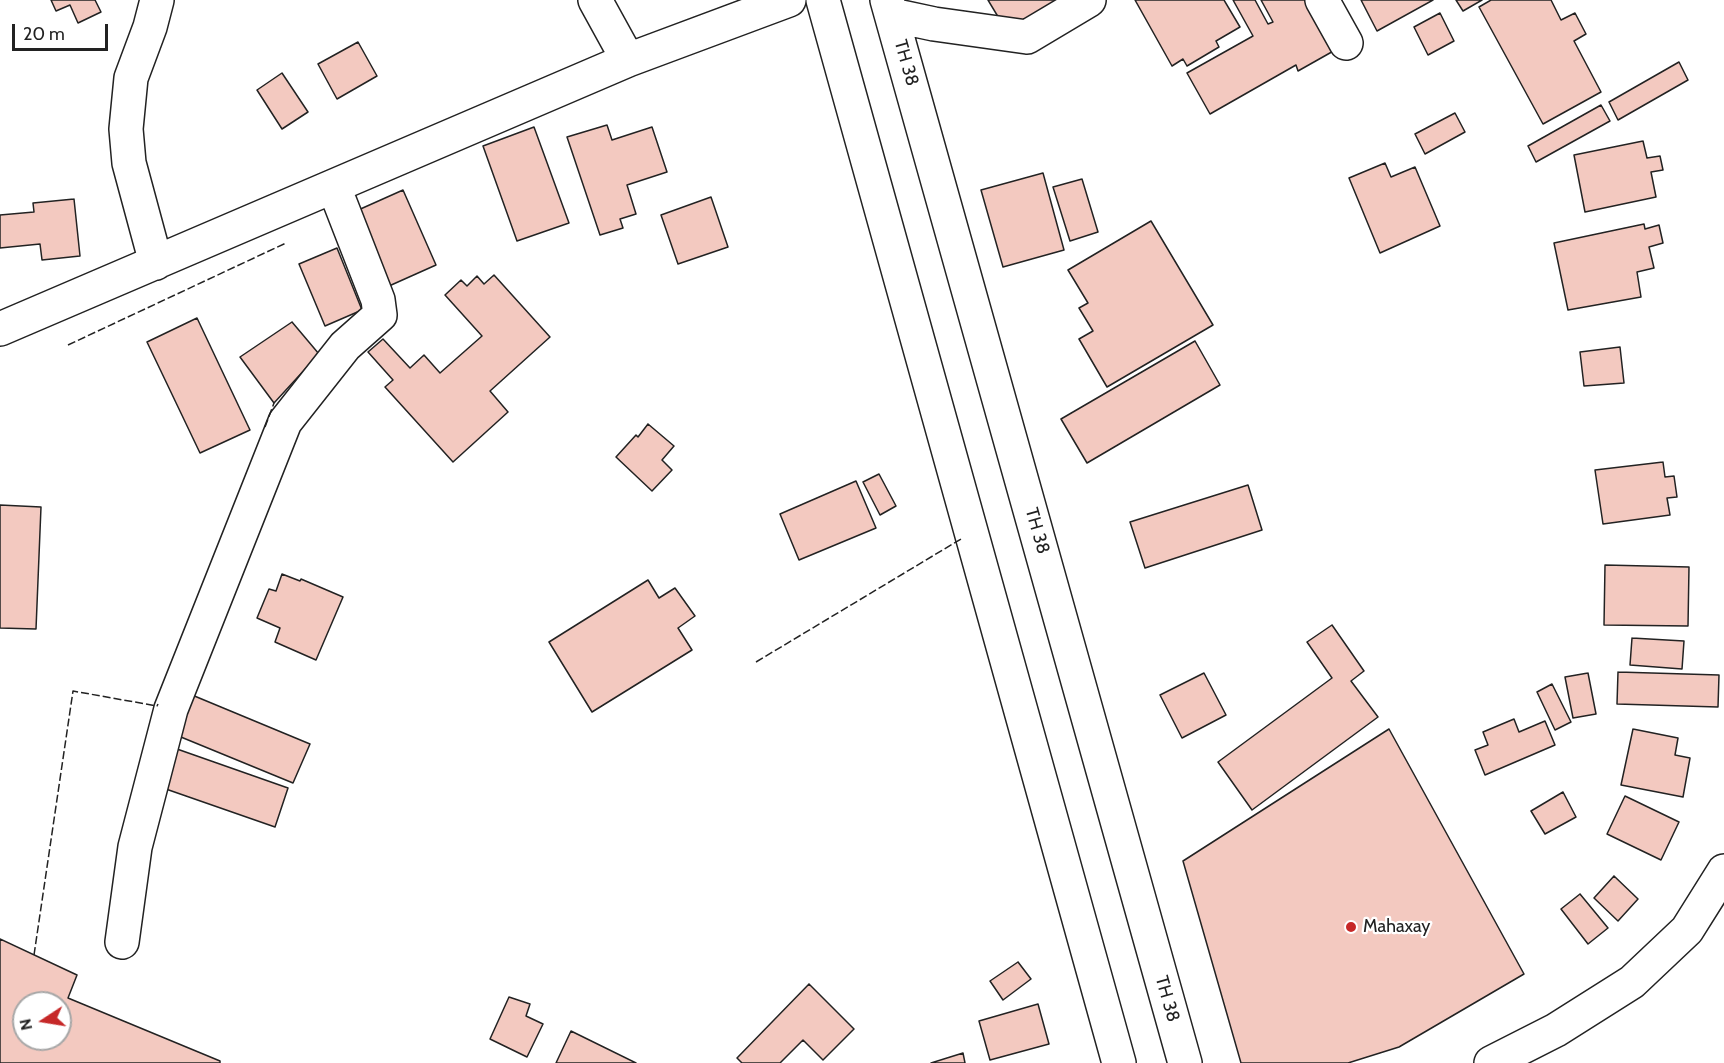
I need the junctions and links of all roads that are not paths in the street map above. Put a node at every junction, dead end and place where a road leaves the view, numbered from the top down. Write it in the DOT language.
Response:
graph roads {
  1 [pos="157,0"];
  2 [pos="595,0"];
  3 [pos="789,0"];
  4 [pos="823,0"];
  5 [pos="1089,0"];
  6 [pos="1322,0"];
  7 [pos="890,8"];
  8 [pos="1346,43"];
  9 [pos="628,60"];
  10 [pos="334,187"];
  11 [pos="156,263"];
  12 [pos="0,329"];
  13 [pos="1724,871"];
  14 [pos="122,942"];
  15 [pos="1119,1063"];
  16 [pos="1185,1063"];
  17 [pos="1491,1063"];
  1 -- 11 [label="street"];
  2 -- 9 [label="street"];
  3 -- 9 [label="street"];
  4 -- 15 [label="street"];
  5 -- 7 [label="street"];
  6 -- 8 [label="street"];
  7 -- 16 [label="street, TH 38"];
  9 -- 10 [label="street"];
  10 -- 11 [label="street"];
  10 -- 14 [label="street"];
  11 -- 12 [label="street"];
  13 -- 17 [label="street"];
}
